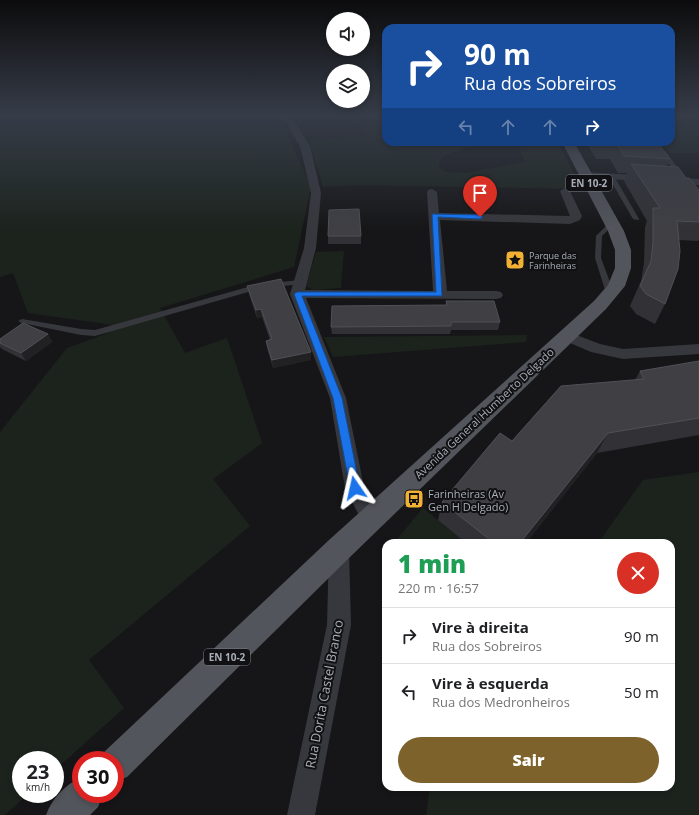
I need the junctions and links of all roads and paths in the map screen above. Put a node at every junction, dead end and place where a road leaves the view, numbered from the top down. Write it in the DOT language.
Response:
graph roads {
  1 [pos="307,154"];
  2 [pos="574,154"];
  3 [pos="659,156"];
  4 [pos="666,156"];
  5 [pos="585,175"];
  6 [pos="611,176"];
  7 [pos="684,181"];
  8 [pos="699,182"];
  9 [pos="565,191"];
  10 [pos="432,192"];
  11 [pos="434,216"];
  12 [pos="636,219"];
  13 [pos="612,223"];
  14 [pos="298,288"];
  15 [pos="610,293"];
  16 [pos="440,294"];
  17 [pos="496,295"];
  18 [pos="22,321"];
  19 [pos="566,336"];
  20 [pos="699,350"];
  21 [pos="371,520"];
  22 [pos="340,549"];
  23 [pos="124,756"];
  24 [pos="76,803"];
  25 [pos="64,815"];
  26 [pos="301,815"];
  1 -- 14 [label="street"];
  2 -- 5 [label="main road, Avenida General Humberto Delgado / EN 10-2"];
  3 -- 4 [label="lane"];
  4 -- 7 [label="lane"];
  5 -- 6 [label="street"];
  5 -- 13 [label="main road, Avenida General Humberto Delgado / EN 10-2"];
  6 -- 7 [label="street"];
  6 -- 12 [label="lane"];
  7 -- 8 [label="street"];
  9 -- 11 [label="street"];
  10 -- 11 [label="street"];
  11 -- 16 [label="street"];
  13 -- 15 [label="main road, Avenida General Humberto Delgado / EN 10-2"];
  13 -- 15 [label="lane"];
  14 -- 16 [label="street"];
  14 -- 18 [label="lane"];
  14 -- 21 [label="street"];
  15 -- 19 [label="main road, Avenida General Humberto Delgado / EN 10-2"];
  16 -- 17 [label="street"];
  19 -- 20 [label="street"];
  19 -- 21 [label="main road, Avenida General Humberto Delgado / EN 10-2"];
  21 -- 22 [label="main road, Avenida General Humberto Delgado / EN 10-2"];
  22 -- 23 [label="main road, Avenida General Humberto Delgado / EN 10-2"];
  22 -- 26 [label="street, Rua Dorita Castel Branco"];
  24 -- 25 [label="main road"];
}
